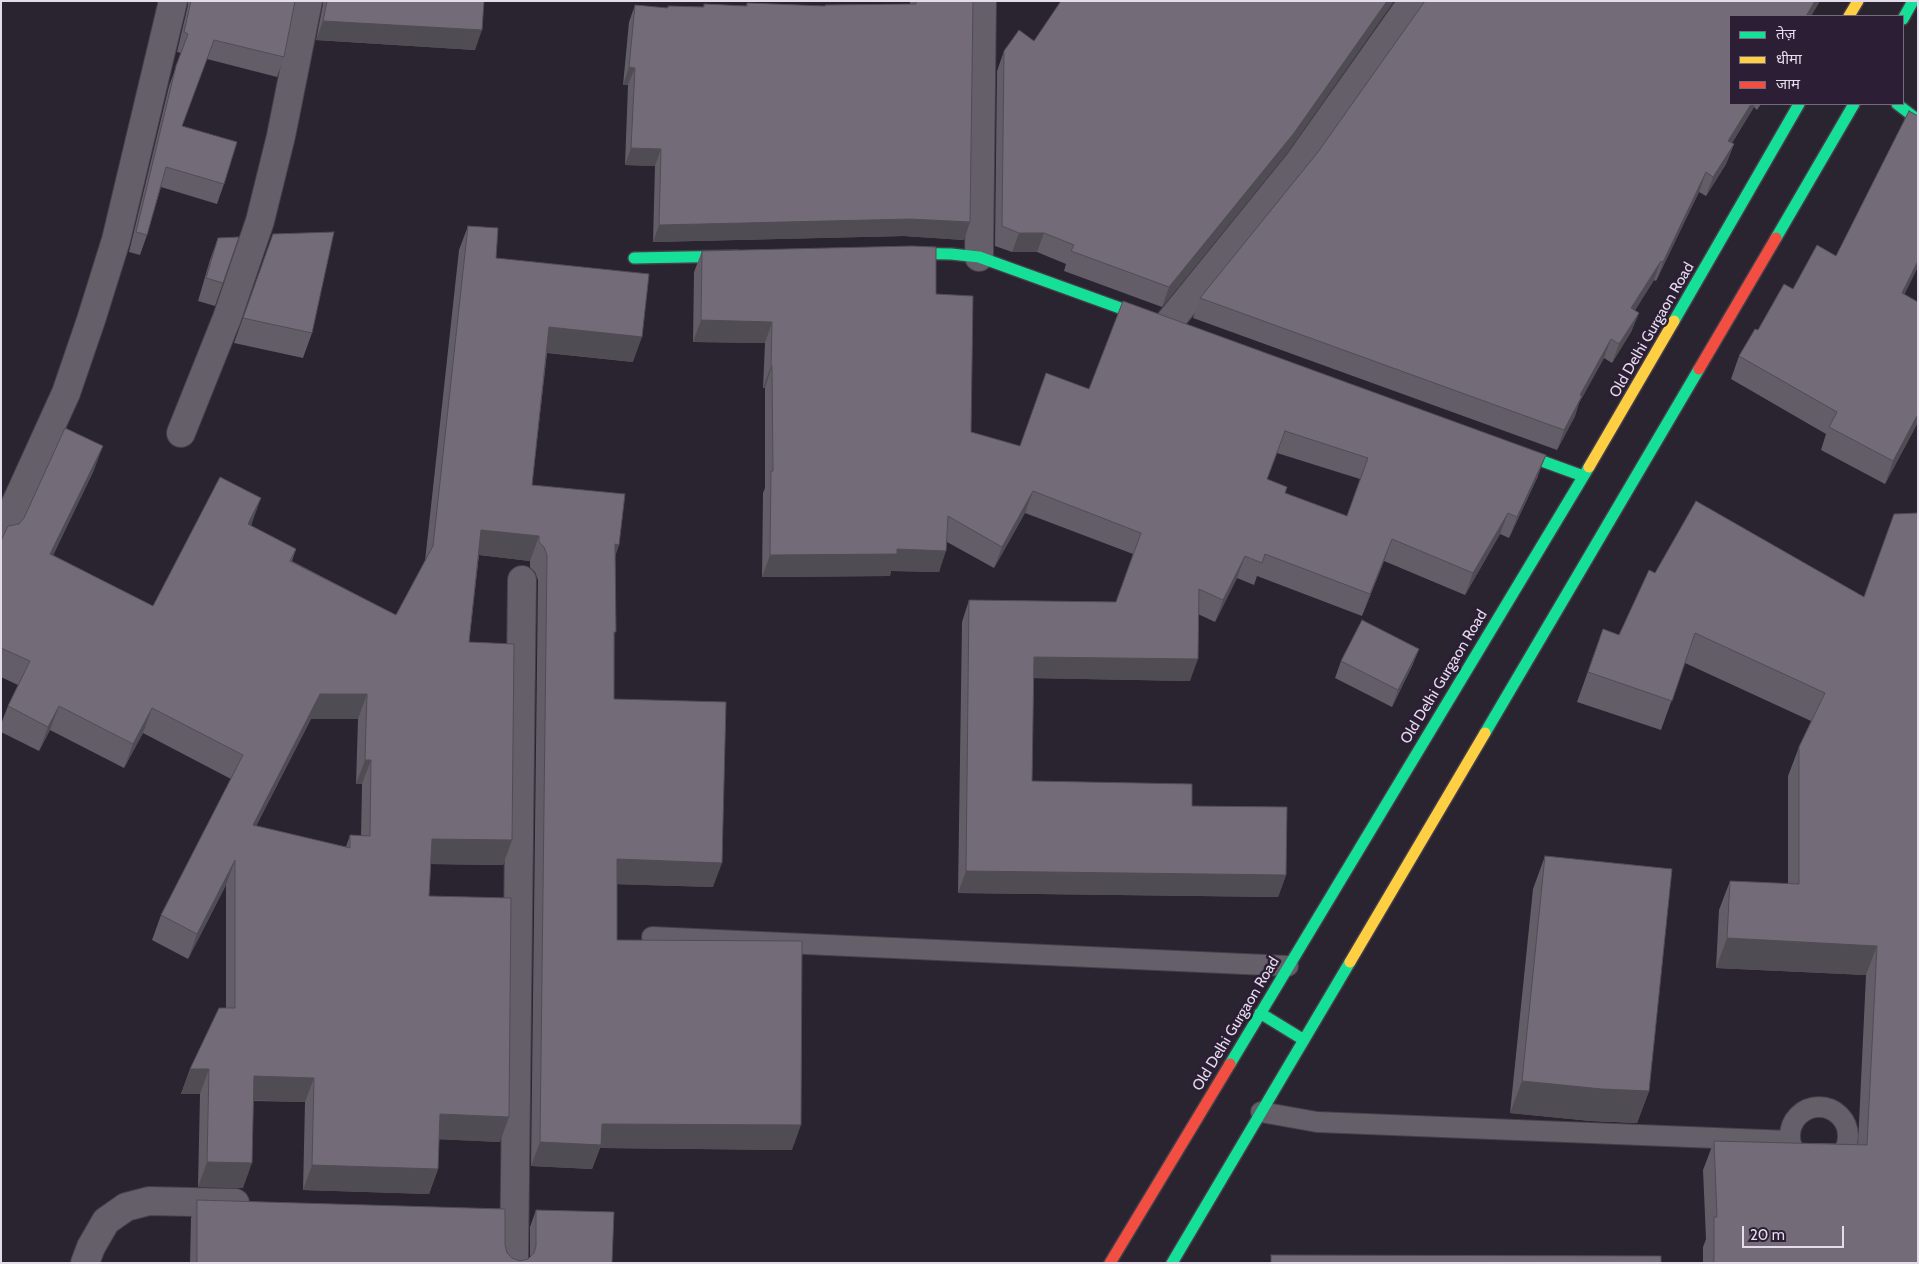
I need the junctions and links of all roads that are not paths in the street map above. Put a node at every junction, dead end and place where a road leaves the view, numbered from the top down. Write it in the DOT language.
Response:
graph roads {
  1 [pos="173,1"];
  2 [pos="308,1"];
  3 [pos="982,1"];
  4 [pos="1413,1"];
  5 [pos="1858,1"];
  6 [pos="1913,1"];
  7 [pos="1850,15"];
  8 [pos="1904,17"];
  9 [pos="1798,105"];
  10 [pos="1853,105"];
  11 [pos="1898,105"];
  12 [pos="1918,120"];
  13 [pos="885,253"];
  14 [pos="750,256"];
  15 [pos="979,257"];
  16 [pos="634,258"];
  17 [pos="1172,327"];
  18 [pos="181,433"];
  19 [pos="1500,446"];
  20 [pos="1583,476"];
  21 [pos="1,536"];
  22 [pos="522,580"];
  23 [pos="652,937"];
  24 [pos="1288,966"];
  25 [pos="1260,1013"];
  26 [pos="1304,1040"];
  27 [pos="1261,1112"];
  28 [pos="1790,1141"];
  29 [pos="258,1204"];
  30 [pos="486,1211"];
  31 [pos="516,1212"];
  32 [pos="85,1263"];
  33 [pos="514,1263"];
  34 [pos="1110,1263"];
  35 [pos="1172,1263"];
  1 -- 21 [label="street"];
  2 -- 18 [label="street"];
  3 -- 15 [label="street"];
  4 -- 17 [label="street"];
  5 -- 7 [label="main road"];
  6 -- 8 [label="main road"];
  9 -- 20 [label="main road, Old Delhi Gurgaon Road"];
  10 -- 26 [label="main road"];
  11 -- 12 [label="main road"];
  13 -- 15 [label="main road"];
  14 -- 16 [label="main road"];
  15 -- 17 [label="main road"];
  19 -- 20 [label="main road"];
  20 -- 24 [label="main road, Old Delhi Gurgaon Road"];
  22 -- 31 [label="street"];
  23 -- 24 [label="lane"];
  24 -- 25 [label="main road, Old Delhi Gurgaon Road"];
  25 -- 26 [label="main road"];
  25 -- 34 [label="main road, Old Delhi Gurgaon Road"];
  26 -- 27 [label="main road"];
  27 -- 28 [label="lane"];
  27 -- 35 [label="main road"];
  29 -- 32 [label="street"];
  30 -- 31 [label="street"];
  31 -- 33 [label="street"];
}
